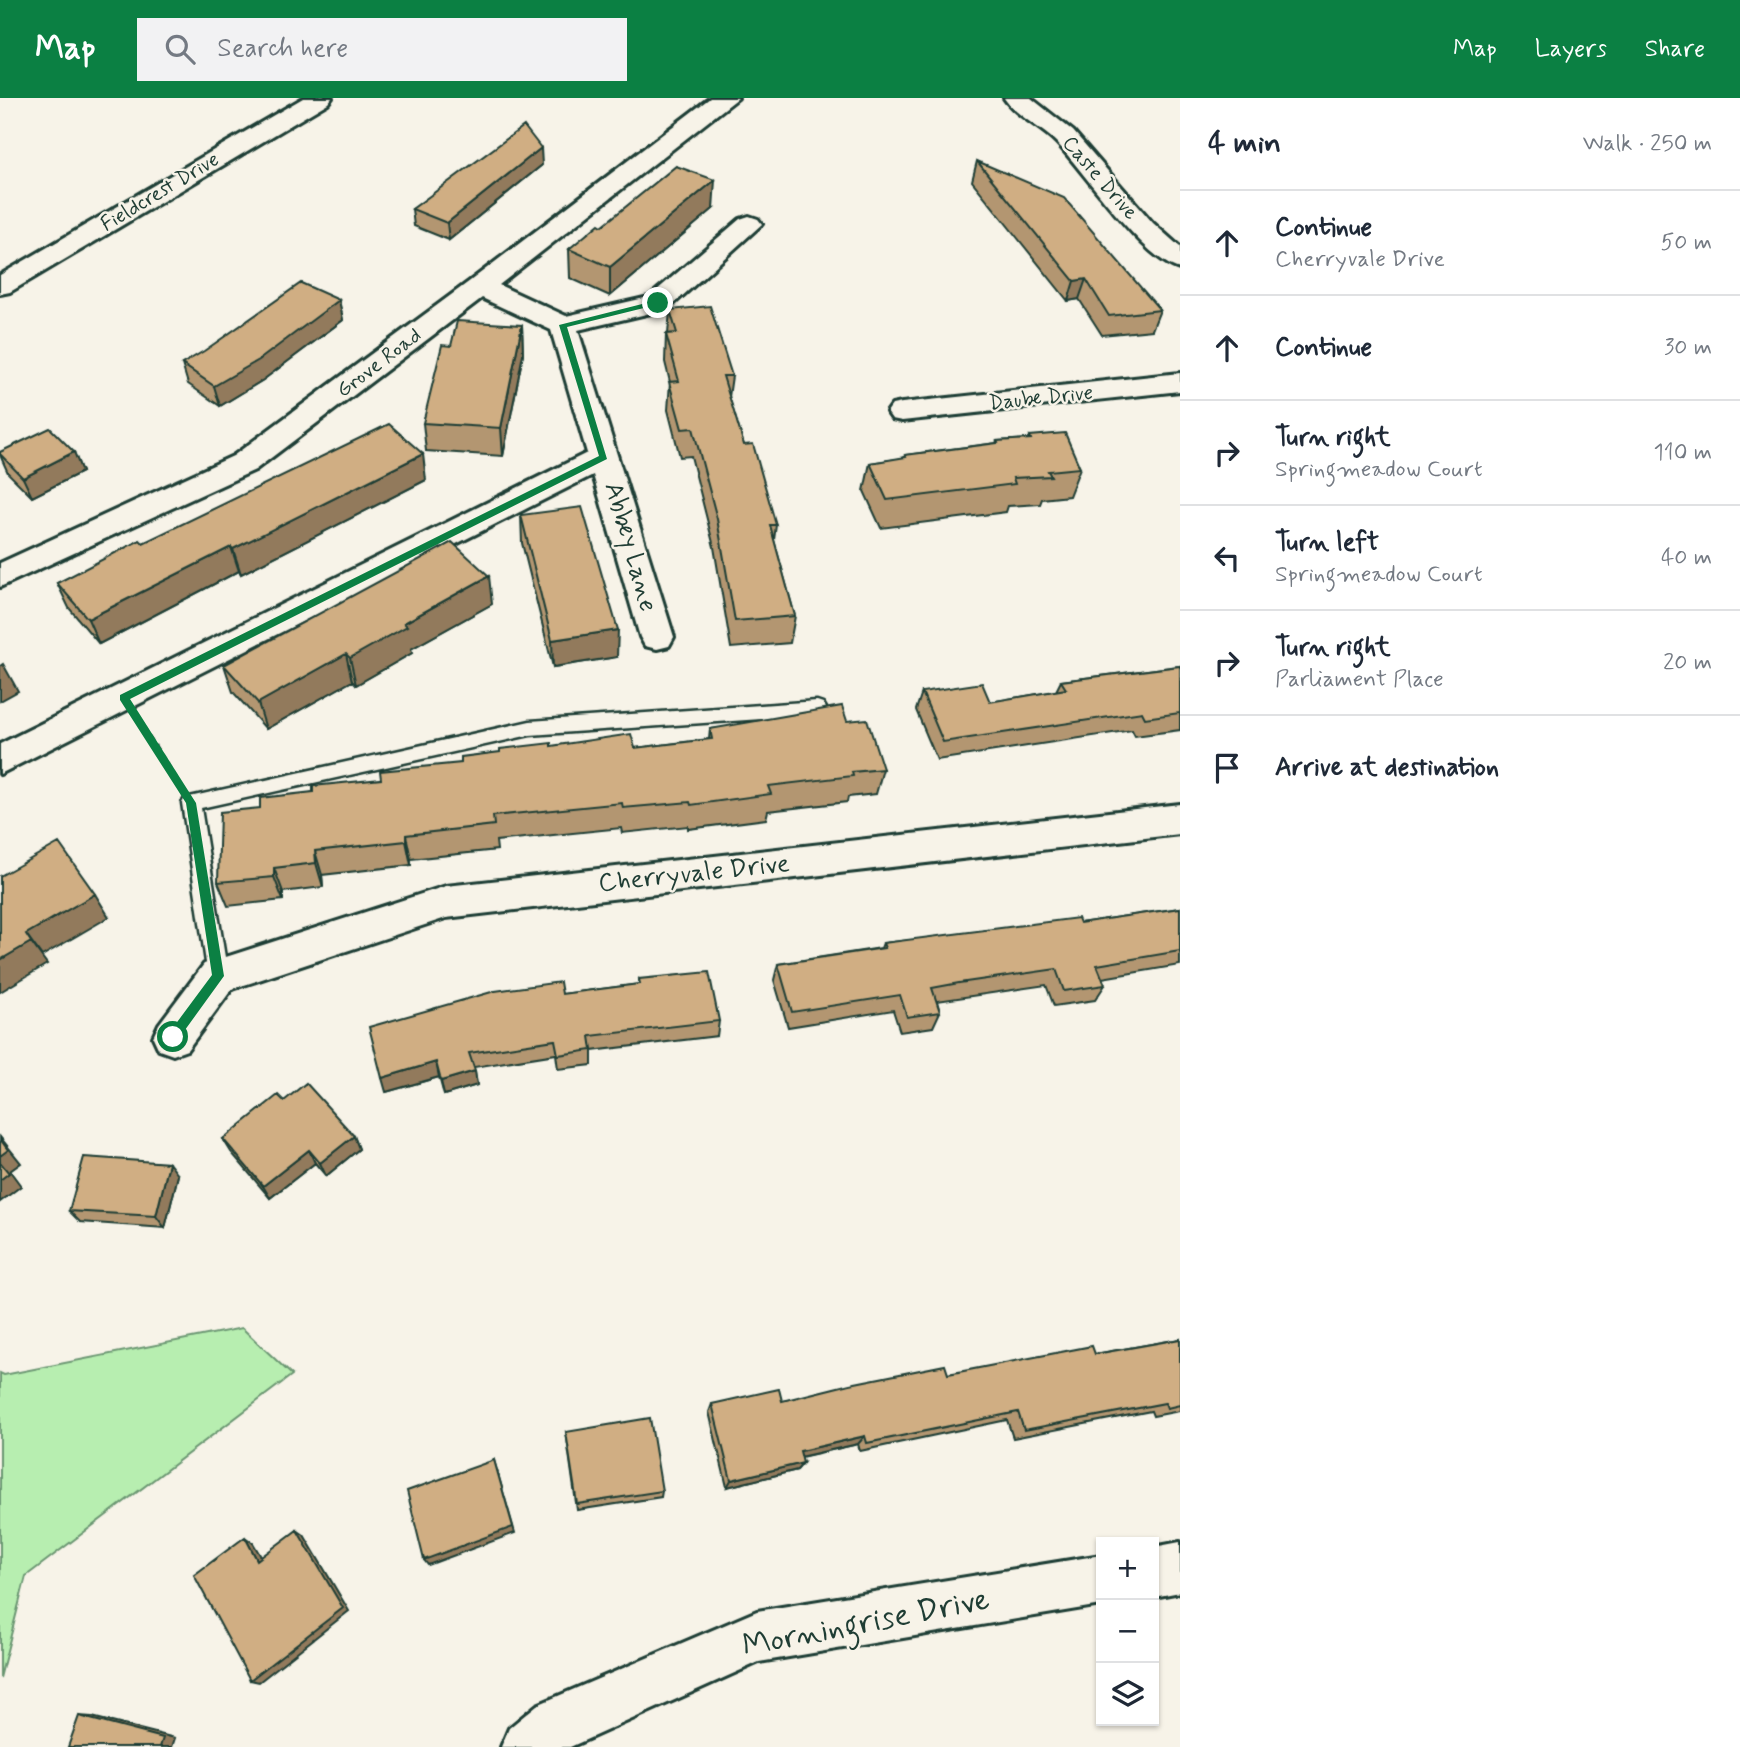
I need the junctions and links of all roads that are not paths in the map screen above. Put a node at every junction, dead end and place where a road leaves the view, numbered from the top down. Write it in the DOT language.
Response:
graph roads {
  1 [pos="320,98"];
  2 [pos="726,98"];
  3 [pos="1016,98"];
  4 [pos="749,224"];
  5 [pos="1180,261"];
  6 [pos="0,286"];
  7 [pos="480,287"];
  8 [pos="563,325"];
  9 [pos="1180,382"];
  10 [pos="902,412"];
  11 [pos="604,457"];
  12 [pos="0,576"];
  13 [pos="657,636"];
  14 [pos="817,708"];
  15 [pos="0,760"];
  16 [pos="1180,819"];
  17 [pos="218,976"];
  18 [pos="173,1037"];
  19 [pos="1180,1567"];
  20 [pos="1159,1571"];
  21 [pos="1096,1581"];
  22 [pos="528,1747"];
  1 -- 6 [label="street, Fieldcrest Drive"];
  2 -- 7 [label="street, Grove Road"];
  3 -- 5 [label="street, Caste Drive"];
  4 -- 8 [label="street"];
  7 -- 8 [label="street"];
  7 -- 12 [label="street, Grove Road"];
  8 -- 11 [label="street, Abbey Lane"];
  9 -- 10 [label="street, Daube Drive"];
  11 -- 13 [label="street, Abbey Lane"];
  11 -- 15 [label="street"];
  14 -- 17 [label="lane"];
  16 -- 17 [label="street, Cherryvale Drive"];
  17 -- 18 [label="street"];
  19 -- 20 [label="street"];
  21 -- 22 [label="street, Morningrise Drive"];
}
